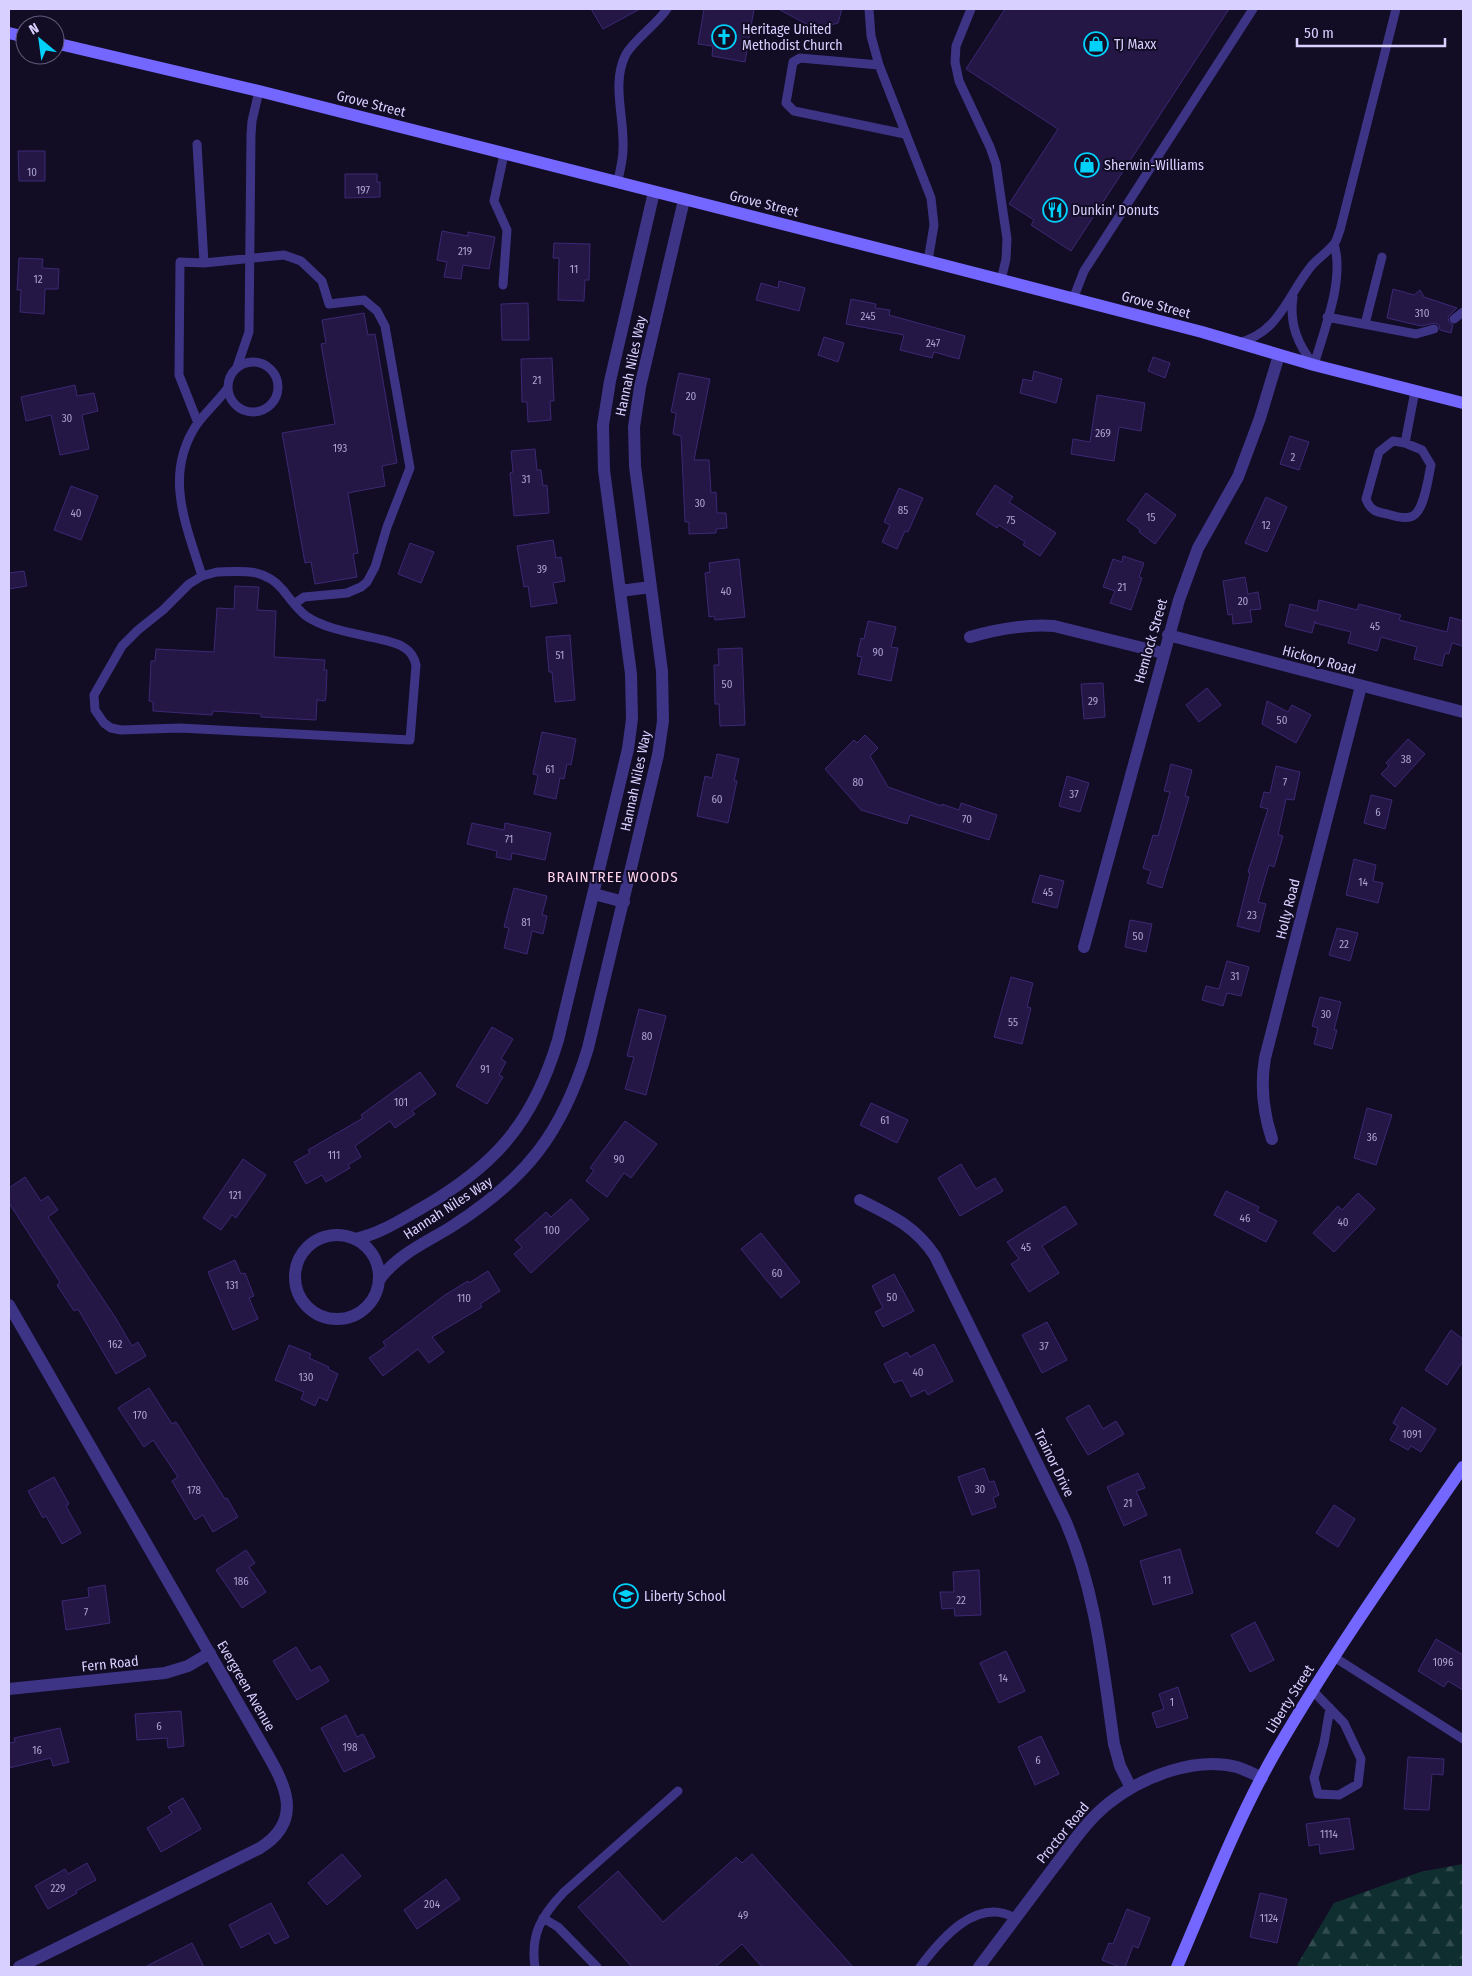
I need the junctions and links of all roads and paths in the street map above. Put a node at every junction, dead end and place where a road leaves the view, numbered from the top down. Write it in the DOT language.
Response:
graph roads {
  1 [pos="667,9"];
  2 [pos="868,9"];
  3 [pos="971,9"];
  4 [pos="1253,9"];
  5 [pos="1396,9"];
  6 [pos="65,45"];
  7 [pos="879,64"];
  8 [pos="259,91"];
  9 [pos="905,134"];
  10 [pos="197,144"];
  11 [pos="504,154"];
  12 [pos="617,183"];
  13 [pos="654,192"];
  14 [pos="684,200"];
  15 [pos="1334,244"];
  16 [pos="1382,257"];
  17 [pos="250,258"];
  18 [pos="928,261"];
  19 [pos="204,263"];
  20 [pos="1001,280"];
  21 [pos="503,285"];
  22 [pos="1294,295"];
  23 [pos="1073,299"];
  24 [pos="1463,312"];
  25 [pos="1327,317"];
  26 [pos="1454,319"];
  27 [pos="1365,324"];
  28 [pos="1434,329"];
  29 [pos="1238,343"];
  30 [pos="1279,355"];
  31 [pos="1314,365"];
  32 [pos="237,367"];
  33 [pos="228,389"];
  34 [pos="1415,391"];
  35 [pos="1463,403"];
  36 [pos="198,423"];
  37 [pos="1406,443"];
  38 [pos="202,576"];
  39 [pos="651,587"];
  40 [pos="620,591"];
  41 [pos="294,604"];
  42 [pos="1168,635"];
  43 [pos="970,637"];
  44 [pos="1163,653"];
  45 [pos="1361,686"];
  46 [pos="1463,712"];
  47 [pos="594,894"];
  48 [pos="624,902"];
  49 [pos="1084,947"];
  50 [pos="1272,1139"];
  51 [pos="860,1200"];
  52 [pos="354,1239"];
  53 [pos="378,1280"];
  54 [pos="9,1305"];
  55 [pos="1463,1467"];
  56 [pos="210,1653"];
  57 [pos="1334,1658"];
  58 [pos="9,1689"];
  59 [pos="1313,1691"];
  60 [pos="1330,1708"];
  61 [pos="1463,1739"];
  62 [pos="1262,1778"];
  63 [pos="1130,1788"];
  64 [pos="678,1791"];
  65 [pos="543,1918"];
  66 [pos="1015,1918"];
  67 [pos="19,1967"];
  68 [pos="535,1967"];
  69 [pos="597,1967"];
  70 [pos="920,1967"];
  71 [pos="979,1967"];
  72 [pos="1177,1967"];
  1 -- 12 [label="lane"];
  2 -- 7 [label="lane"];
  3 -- 20 [label="lane"];
  4 -- 23 [label="lane"];
  5 -- 15 [label="lane"];
  6 -- 8 [label="main road, Grove Street"];
  7 -- 9 [label="lane"];
  7 -- 9 [label="lane"];
  8 -- 11 [label="main road, Grove Street"];
  8 -- 17 [label="lane"];
  9 -- 18 [label="lane"];
  10 -- 19 [label="lane"];
  11 -- 12 [label="main road, Grove Street"];
  11 -- 21 [label="lane"];
  12 -- 13 [label="main road, Grove Street"];
  13 -- 14 [label="main road, Grove Street"];
  13 -- 40 [label="street, Hannah Niles Way"];
  14 -- 18 [label="main road, Grove Street"];
  14 -- 39 [label="street, Hannah Niles Way"];
  15 -- 22 [label="lane"];
  15 -- 25 [label="lane"];
  16 -- 27 [label="lane"];
  17 -- 19 [label="lane"];
  17 -- 32 [label="lane"];
  17 -- 41 [label="lane"];
  18 -- 20 [label="main road, Grove Street"];
  19 -- 36 [label="lane"];
  20 -- 23 [label="main road, Grove Street"];
  22 -- 29 [label="lane"];
  22 -- 31 [label="lane"];
  23 -- 29 [label="main road, Grove Street"];
  24 -- 26 [label="lane"];
  25 -- 27 [label="lane"];
  25 -- 31 [label="lane"];
  27 -- 28 [label="lane"];
  29 -- 30 [label="main road, Grove Street"];
  30 -- 31 [label="main road, Grove Street"];
  30 -- 42 [label="street, Hemlock Street"];
  31 -- 34 [label="main road, Grove Street"];
  32 -- 33 [label="lane"];
  32 -- 33 [label="lane"];
  33 -- 36 [label="lane"];
  34 -- 35 [label="main road, Grove Street"];
  34 -- 37 [label="lane"];
  36 -- 38 [label="lane"];
  37 -- 37 [label="lane"];
  38 -- 41 [label="lane"];
  38 -- 41 [label="lane"];
  39 -- 40 [label="street"];
  39 -- 48 [label="street, Hannah Niles Way"];
  40 -- 47 [label="street, Hannah Niles Way"];
  42 -- 44 [label="street, Hemlock Street"];
  42 -- 45 [label="street, Hickory Road"];
  43 -- 44 [label="street"];
  44 -- 49 [label="street, Hemlock Street"];
  45 -- 46 [label="street, Hickory Road"];
  45 -- 50 [label="street, Holly Road"];
  47 -- 48 [label="street"];
  47 -- 52 [label="street, Hannah Niles Way"];
  48 -- 53 [label="street, Hannah Niles Way"];
  51 -- 63 [label="street, Trainor Drive"];
  52 -- 53 [label="street"];
  52 -- 53 [label="street, Hannah Niles Way"];
  54 -- 56 [label="street, Evergreen Avenue"];
  55 -- 57 [label="main road, Liberty Street"];
  56 -- 58 [label="street, Fern Road"];
  56 -- 67 [label="street, Evergreen Avenue"];
  57 -- 59 [label="main road, Liberty Street"];
  57 -- 61 [label="lane"];
  59 -- 60 [label="lane"];
  59 -- 62 [label="main road, Liberty Street"];
  60 -- 60 [label="lane"];
  62 -- 63 [label="street, Proctor Road"];
  62 -- 72 [label="main road, Liberty Street"];
  63 -- 66 [label="street, Proctor Road"];
  64 -- 65 [label="lane"];
  65 -- 68 [label="lane"];
  65 -- 69 [label="lane"];
  66 -- 70 [label="lane"];
  66 -- 71 [label="street, Proctor Road"];
}
